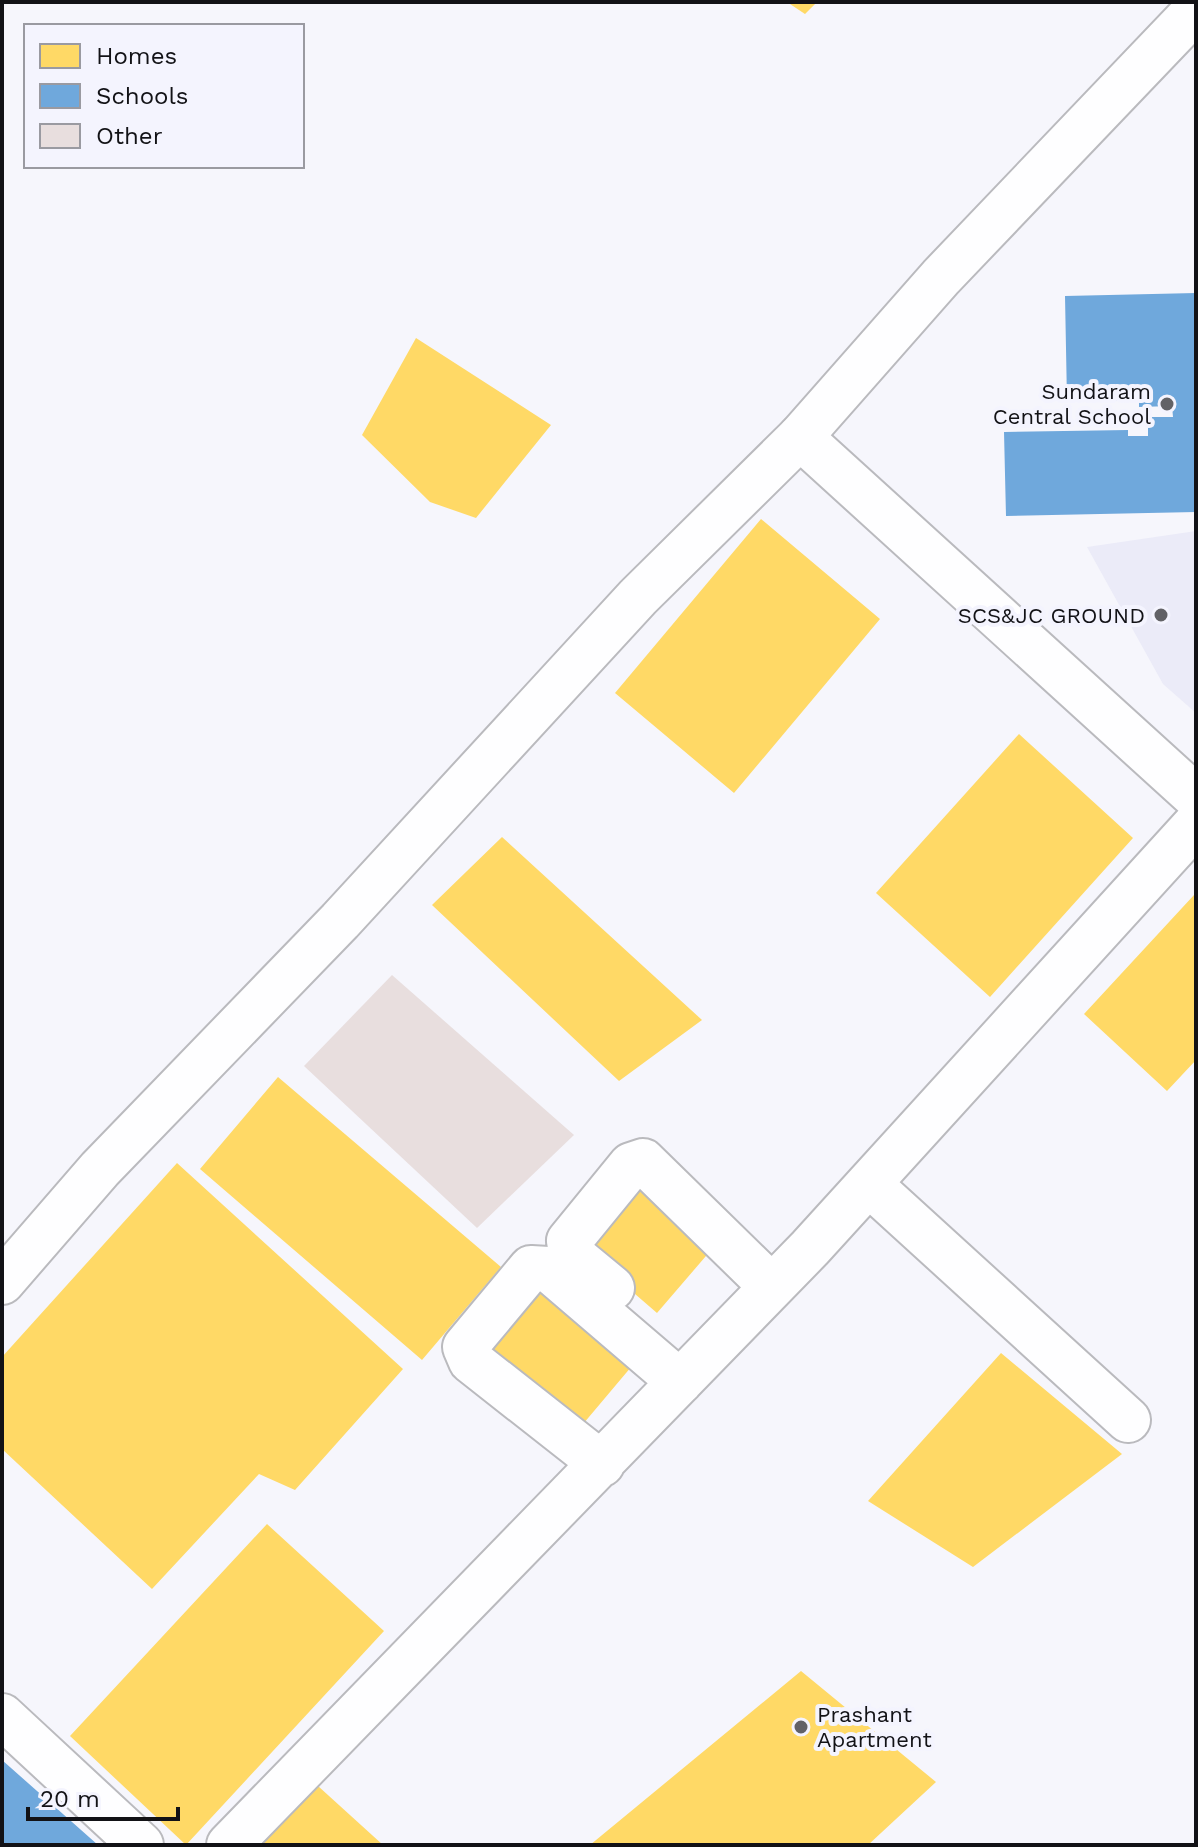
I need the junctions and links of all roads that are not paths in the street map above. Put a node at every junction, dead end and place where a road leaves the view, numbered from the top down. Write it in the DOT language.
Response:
graph roads {
  1 [pos="1196,10"];
  2 [pos="800,437"];
  3 [pos="1196,797"];
  4 [pos="1196,824"];
  5 [pos="869,1184"];
  6 [pos="2,1282"];
  7 [pos="772,1287"];
  8 [pos="689,1372"];
  9 [pos="1128,1420"];
  10 [pos="602,1464"];
  11 [pos="2,1716"];
  12 [pos="141,1845"];
  13 [pos="229,1845"];
  1 -- 2 [label="street"];
  2 -- 3 [label="street"];
  2 -- 6 [label="street"];
  4 -- 5 [label="street"];
  5 -- 7 [label="street"];
  5 -- 9 [label="street"];
  7 -- 8 [label="street"];
  7 -- 8 [label="street"];
  8 -- 10 [label="street"];
  8 -- 10 [label="street"];
  10 -- 13 [label="street"];
  11 -- 12 [label="street"];
}
